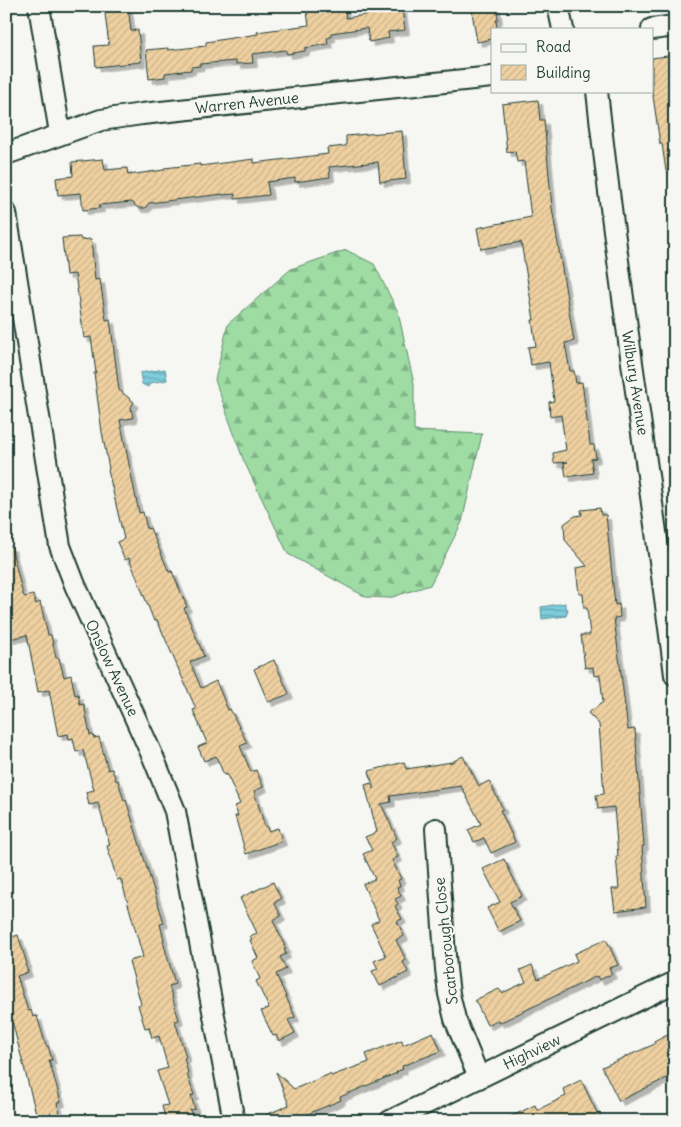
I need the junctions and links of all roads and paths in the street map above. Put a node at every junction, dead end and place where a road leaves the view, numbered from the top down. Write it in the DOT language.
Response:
graph roads {
  1 [pos="39,6"];
  2 [pos="558,6"];
  3 [pos="675,26"];
  4 [pos="563,28"];
  5 [pos="654,29"];
  6 [pos="491,77"];
  7 [pos="597,92"];
  8 [pos="60,134"];
  9 [pos="6,154"];
  10 [pos="6,213"];
  11 [pos="667,541"];
  12 [pos="675,675"];
  13 [pos="436,828"];
  14 [pos="675,982"];
  15 [pos="479,1078"];
  16 [pos="234,1121"];
  17 [pos="390,1121"];
  1 -- 8 [label="street"];
  2 -- 4 [label="street"];
  3 -- 5 [label="street"];
  6 -- 8 [label="street, Warren Avenue"];
  7 -- 11 [label="street, Wilbury Avenue"];
  8 -- 9 [label="street, Warren Avenue"];
  10 -- 16 [label="street, Onslow Avenue"];
  11 -- 12 [label="street, Wilbury Avenue"];
  13 -- 15 [label="street, Scarborough Close"];
  14 -- 15 [label="street, Highview"];
  15 -- 17 [label="street, Highview"];
}
